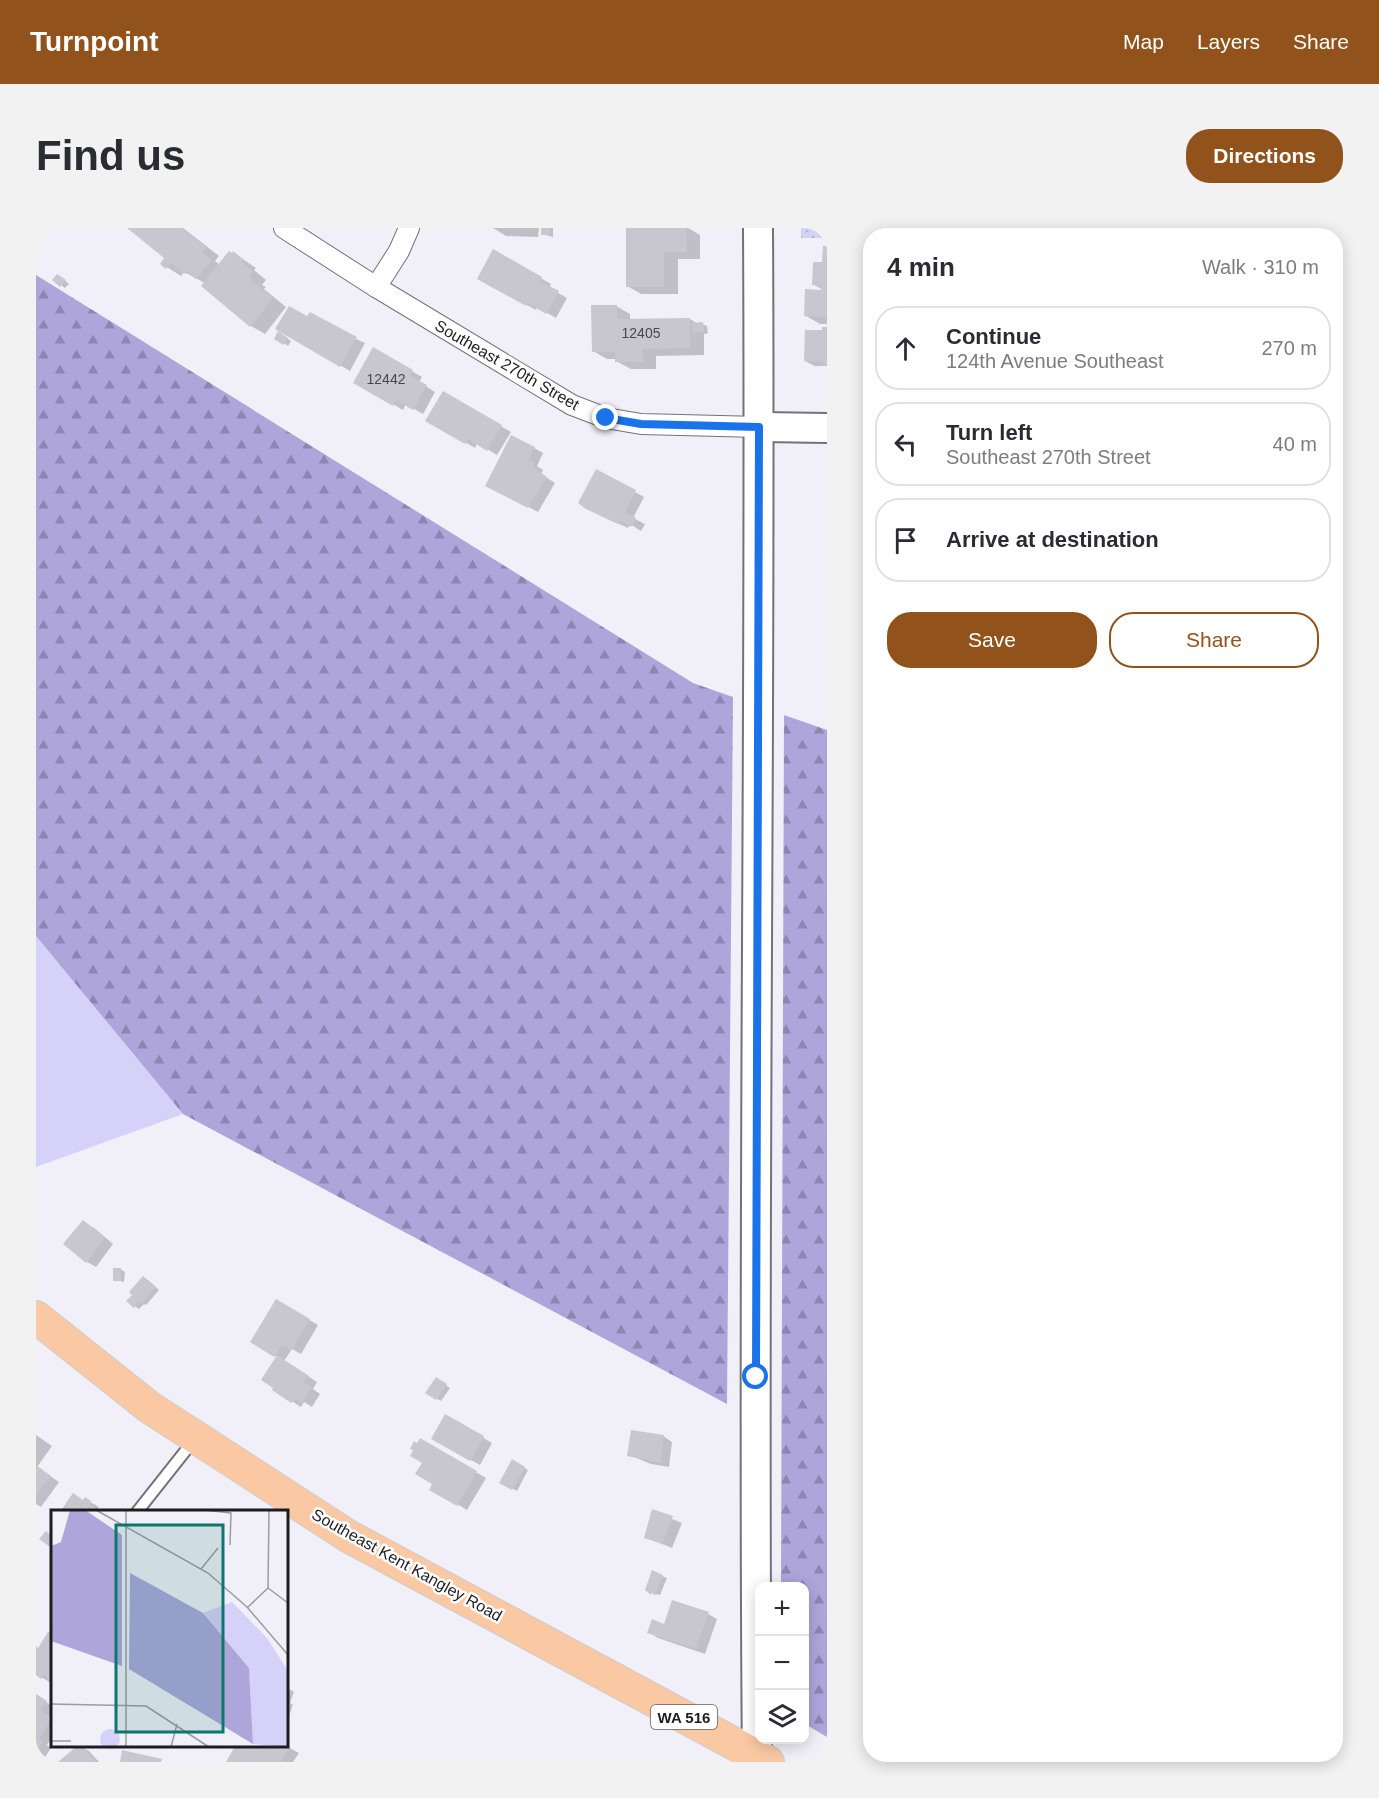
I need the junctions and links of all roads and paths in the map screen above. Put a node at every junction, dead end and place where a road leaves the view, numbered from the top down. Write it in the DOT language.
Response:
graph roads {
  1 [pos="284,228"];
  2 [pos="409,228"];
  3 [pos="758,228"];
  4 [pos="376,287"];
  5 [pos="759,427"];
  6 [pos="827,428"];
  7 [pos="36,1317"];
  8 [pos="196,1438"];
  9 [pos="139,1510"];
  10 [pos="761,1760"];
  1 -- 4 [label="street, Southeast 270th Street"];
  2 -- 4 [label="street"];
  3 -- 5 [label="street"];
  4 -- 5 [label="street, Southeast 270th Street"];
  5 -- 6 [label="street, Southeast 270th Street"];
  5 -- 10 [label="street"];
  7 -- 8 [label="main road, Southeast Kent Kangley Road / WA 516"];
  8 -- 9 [label="lane"];
  8 -- 10 [label="main road, Southeast Kent Kangley Road / WA 516"];
}
